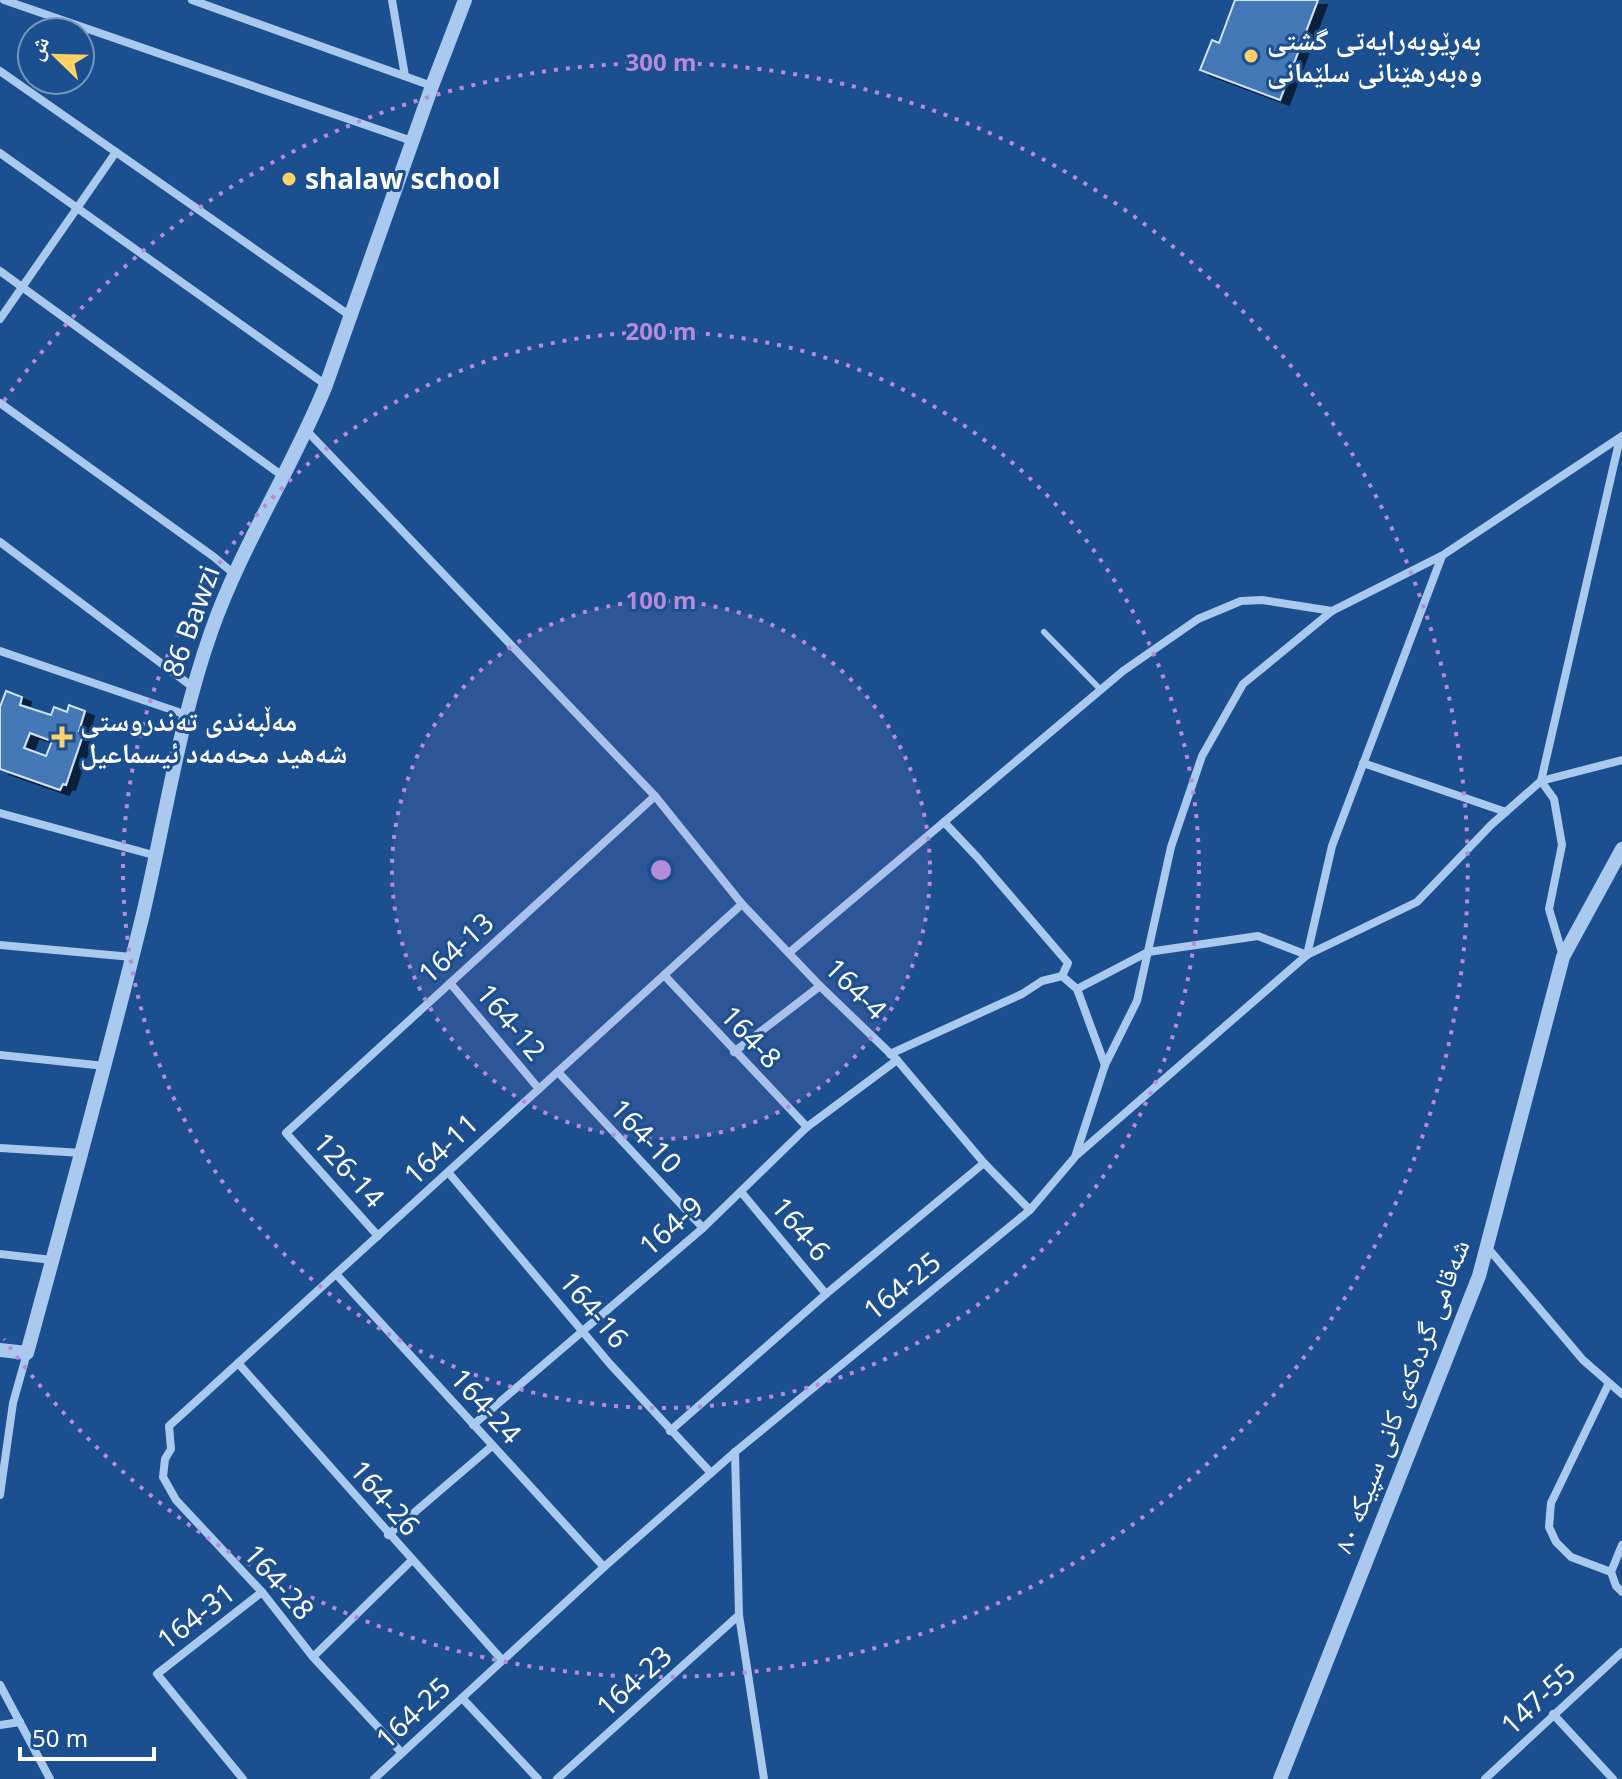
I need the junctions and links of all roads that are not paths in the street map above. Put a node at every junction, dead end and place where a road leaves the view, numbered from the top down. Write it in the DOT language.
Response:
graph roads {
  1 [pos="4,0"];
  2 [pos="192,0"];
  3 [pos="392,0"];
  4 [pos="465,0"];
  5 [pos="0,71"];
  6 [pos="405,76"];
  7 [pos="432,86"];
  8 [pos="412,141"];
  9 [pos="116,152"];
  10 [pos="0,153"];
  11 [pos="77,208"];
  12 [pos="0,271"];
  13 [pos="22,287"];
  14 [pos="349,315"];
  15 [pos="0,319"];
  16 [pos="326,385"];
  17 [pos="0,403"];
  18 [pos="307,431"];
  19 [pos="1621,437"];
  20 [pos="284,478"];
  21 [pos="0,542"];
  22 [pos="1443,555"];
  23 [pos="234,574"];
  24 [pos="1332,611"];
  25 [pos="1044,632"];
  26 [pos="0,651"];
  27 [pos="194,688"];
  28 [pos="1101,690"];
  29 [pos="187,715"];
  30 [pos="1622,760"];
  31 [pos="1363,763"];
  32 [pos="1541,781"];
  33 [pos="655,796"];
  34 [pos="1506,812"];
  35 [pos="0,813"];
  36 [pos="944,822"];
  37 [pos="1622,849"];
  38 [pos="157,856"];
  39 [pos="742,904"];
  40 [pos="0,945"];
  41 [pos="790,952"];
  42 [pos="1148,952"];
  43 [pos="1307,955"];
  44 [pos="132,957"];
  45 [pos="1563,957"];
  46 [pos="664,975"];
  47 [pos="1062,976"];
  48 [pos="450,983"];
  49 [pos="820,986"];
  50 [pos="1077,989"];
  51 [pos="734,1052"];
  52 [pos="0,1055"];
  53 [pos="894,1057"];
  54 [pos="1105,1065"];
  55 [pos="105,1066"];
  56 [pos="558,1072"];
  57 [pos="539,1089"];
  58 [pos="807,1127"];
  59 [pos="286,1133"];
  60 [pos="0,1148"];
  61 [pos="82,1153"];
  62 [pos="1075,1157"];
  63 [pos="984,1163"];
  64 [pos="448,1172"];
  65 [pos="742,1193"];
  66 [pos="1030,1210"];
  67 [pos="703,1228"];
  68 [pos="378,1236"];
  69 [pos="1487,1247"];
  70 [pos="0,1254"];
  71 [pos="52,1260"];
  72 [pos="336,1274"];
  73 [pos="826,1294"];
  74 [pos="583,1331"];
  75 [pos="0,1350"];
  76 [pos="27,1353"];
  77 [pos="238,1363"];
  78 [pos="1609,1383"];
  79 [pos="1622,1394"];
  80 [pos="13,1403"];
  81 [pos="0,1405"];
  82 [pos="473,1425"];
  83 [pos="169,1426"];
  84 [pos="670,1431"];
  85 [pos="492,1446"];
  86 [pos="735,1452"];
  87 [pos="711,1473"];
  88 [pos="0,1495"];
  89 [pos="388,1535"];
  90 [pos="1622,1545"];
  91 [pos="411,1561"];
  92 [pos="604,1567"];
  93 [pos="1611,1572"];
  94 [pos="262,1592"];
  95 [pos="1622,1592"];
  96 [pos="739,1615"];
  97 [pos="1622,1652"];
  98 [pos="313,1657"];
  99 [pos="502,1660"];
  100 [pos="0,1685"];
  101 [pos="462,1698"];
  102 [pos="1553,1714"];
  103 [pos="20,1722"];
  104 [pos="0,1725"];
  105 [pos="401,1752"];
  106 [pos="50,1779"];
  107 [pos="243,1779"];
  108 [pos="374,1779"];
  109 [pos="538,1779"];
  110 [pos="557,1779"];
  111 [pos="764,1779"];
  112 [pos="1280,1779"];
  113 [pos="1485,1779"];
  114 [pos="1613,1779"];
  1 -- 8 [label="street"];
  2 -- 6 [label="street"];
  3 -- 6 [label="street"];
  4 -- 7 [label="street, 86 Bawzi"];
  5 -- 9 [label="street"];
  6 -- 7 [label="street"];
  7 -- 8 [label="street, 86 Bawzi"];
  8 -- 14 [label="street, 86 Bawzi"];
  9 -- 11 [label="street"];
  9 -- 14 [label="street"];
  10 -- 11 [label="street"];
  11 -- 13 [label="street"];
  11 -- 16 [label="street"];
  12 -- 13 [label="street"];
  13 -- 15 [label="street"];
  13 -- 20 [label="street"];
  14 -- 16 [label="street, 86 Bawzi"];
  16 -- 18 [label="street, 86 Bawzi"];
  17 -- 23 [label="street"];
  18 -- 20 [label="street, 86 Bawzi"];
  18 -- 33 [label="street, 164-4"];
  19 -- 22 [label="street"];
  19 -- 32 [label="street"];
  20 -- 23 [label="street, 86 Bawzi"];
  21 -- 27 [label="street"];
  22 -- 24 [label="street"];
  22 -- 31 [label="street"];
  23 -- 27 [label="street, 86 Bawzi"];
  24 -- 28 [label="street"];
  24 -- 42 [label="street, 164-25"];
  25 -- 28 [label="lane"];
  26 -- 29 [label="street"];
  27 -- 29 [label="street, 86 Bawzi"];
  28 -- 36 [label="street"];
  29 -- 38 [label="street, 86 Bawzi"];
  30 -- 32 [label="street"];
  31 -- 34 [label="street"];
  31 -- 43 [label="street"];
  32 -- 34 [label="street"];
  32 -- 45 [label="street"];
  33 -- 39 [label="street, 164-4"];
  33 -- 48 [label="street, 164-13"];
  34 -- 43 [label="street"];
  35 -- 38 [label="street"];
  36 -- 41 [label="street"];
  36 -- 47 [label="street"];
  37 -- 45 [label="street, شەقامی گردەکەی کانی سپیکە ٨٠"];
  38 -- 44 [label="street, 86 Bawzi"];
  39 -- 41 [label="street, 164-4"];
  39 -- 46 [label="street, 164-11"];
  40 -- 44 [label="street"];
  41 -- 49 [label="street, 164-4"];
  42 -- 43 [label="street"];
  42 -- 50 [label="street"];
  42 -- 54 [label="street, 164-25"];
  43 -- 62 [label="street"];
  44 -- 55 [label="street, 86 Bawzi"];
  45 -- 69 [label="street, شەقامی گردەکەی کانی سپیکە ٨٠"];
  46 -- 51 [label="street, 164-8"];
  46 -- 56 [label="street, 164-11"];
  47 -- 50 [label="street"];
  47 -- 53 [label="street, 164-9"];
  48 -- 57 [label="street, 164-12"];
  48 -- 59 [label="street, 164-13"];
  49 -- 51 [label="street"];
  49 -- 53 [label="street, 164-4"];
  50 -- 54 [label="street"];
  51 -- 58 [label="street, 164-8"];
  52 -- 55 [label="street"];
  53 -- 58 [label="street, 164-9"];
  53 -- 63 [label="street, 164-4"];
  54 -- 62 [label="street, 164-25"];
  55 -- 61 [label="street, 86 Bawzi"];
  56 -- 57 [label="street, 164-11"];
  56 -- 67 [label="street, 164-10"];
  57 -- 64 [label="street, 164-11"];
  58 -- 65 [label="street, 164-9"];
  59 -- 68 [label="street, 126-14"];
  60 -- 61 [label="street"];
  61 -- 71 [label="street, 86 Bawzi"];
  62 -- 66 [label="street, 164-25"];
  63 -- 66 [label="street, 164-4"];
  63 -- 73 [label="street"];
  64 -- 68 [label="street, 164-11"];
  64 -- 74 [label="street, 164-16"];
  65 -- 67 [label="street, 164-9"];
  65 -- 73 [label="street, 164-6"];
  66 -- 86 [label="street, 164-25"];
  67 -- 74 [label="street, 164-9"];
  68 -- 72 [label="street, 164-11"];
  69 -- 78 [label="street"];
  69 -- 112 [label="street, شەقامی گردەکەی کانی سپیکە ٨٠"];
  70 -- 71 [label="street"];
  71 -- 76 [label="street, 86 Bawzi"];
  72 -- 77 [label="street, 164-11"];
  72 -- 82 [label="street, 164-24"];
  73 -- 84 [label="street"];
  74 -- 82 [label="street, 164-9"];
  74 -- 84 [label="street, 164-16"];
  75 -- 76 [label="street"];
  76 -- 80 [label="street"];
  77 -- 83 [label="street, 164-11"];
  77 -- 89 [label="street, 164-26"];
  78 -- 79 [label="street"];
  78 -- 93 [label="street"];
  80 -- 81 [label="street"];
  80 -- 88 [label="street"];
  82 -- 85 [label="street, 164-24"];
  83 -- 94 [label="street, 164-28"];
  84 -- 87 [label="street, 164-16"];
  85 -- 89 [label="street"];
  85 -- 92 [label="street, 164-24"];
  86 -- 87 [label="street, 164-25"];
  86 -- 96 [label="street"];
  87 -- 92 [label="street, 164-25"];
  89 -- 91 [label="street, 164-26"];
  90 -- 93 [label="street"];
  91 -- 98 [label="street"];
  91 -- 99 [label="street, 164-26"];
  92 -- 99 [label="street, 164-25"];
  93 -- 95 [label="street"];
  94 -- 98 [label="street, 164-28"];
  94 -- 107 [label="street, 164-31"];
  96 -- 110 [label="street, 164-23"];
  96 -- 111 [label="street"];
  97 -- 102 [label="street, 147-55"];
  98 -- 105 [label="street, 164-28"];
  99 -- 101 [label="street, 164-25"];
  100 -- 103 [label="street"];
  101 -- 105 [label="street, 164-25"];
  101 -- 109 [label="street"];
  102 -- 113 [label="street, 147-55"];
  102 -- 114 [label="street"];
  103 -- 104 [label="street"];
  103 -- 106 [label="street"];
  105 -- 108 [label="street, 164-25"];
}
